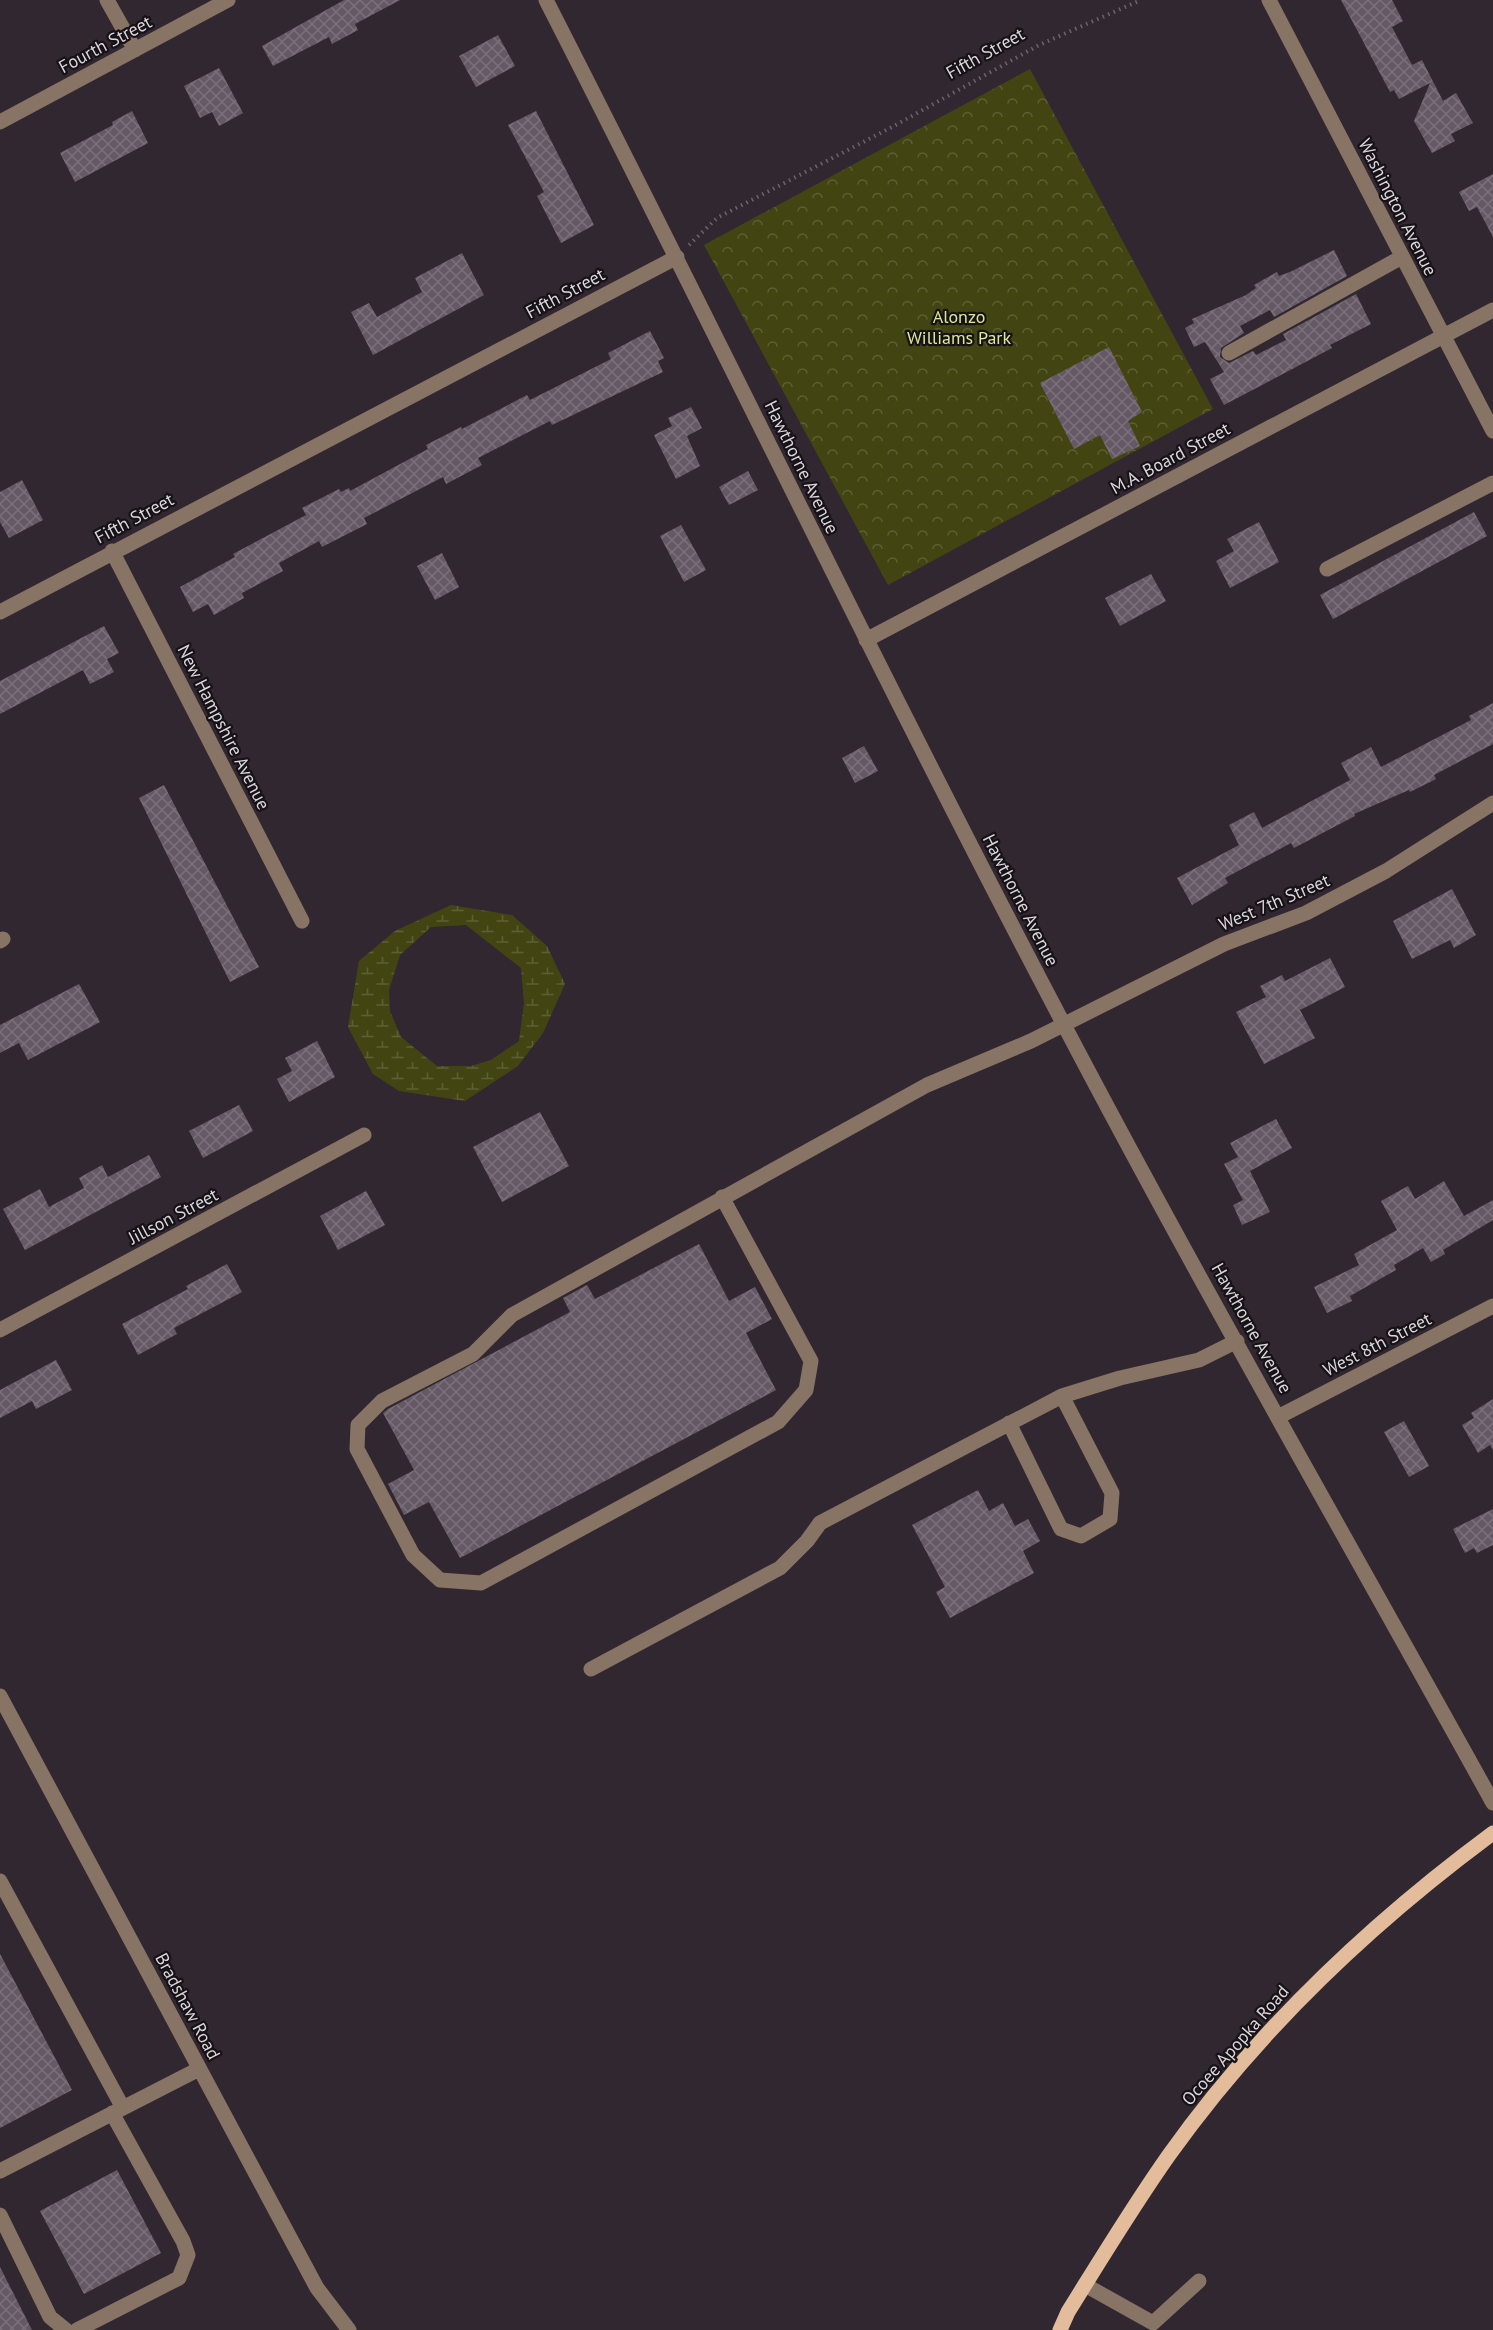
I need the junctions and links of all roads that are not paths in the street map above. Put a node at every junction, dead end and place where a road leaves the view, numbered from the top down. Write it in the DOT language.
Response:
graph roads {
  1 [pos="107,0"];
  2 [pos="228,0"];
  3 [pos="546,0"];
  4 [pos="1269,0"];
  5 [pos="135,50"];
  6 [pos="0,122"];
  7 [pos="677,256"];
  8 [pos="1402,257"];
  9 [pos="1493,310"];
  10 [pos="1443,336"];
  11 [pos="1229,352"];
  12 [pos="1493,431"];
  13 [pos="1493,483"];
  14 [pos="112,551"];
  15 [pos="1327,569"];
  16 [pos="0,612"];
  17 [pos="866,640"];
  18 [pos="1493,803"];
  19 [pos="302,921"];
  20 [pos="1064,1025"];
  21 [pos="364,1135"];
  22 [pos="722,1197"];
  23 [pos="1493,1306"];
  24 [pos="0,1330"];
  25 [pos="1237,1341"];
  26 [pos="1062,1396"];
  27 [pos="1278,1417"];
  28 [pos="1009,1424"];
  29 [pos="591,1669"];
  30 [pos="0,1696"];
  31 [pos="1493,1803"];
  32 [pos="1493,1833"];
  33 [pos="0,1881"];
  34 [pos="199,2068"];
  35 [pos="117,2111"];
  36 [pos="0,2171"];
  37 [pos="0,2215"];
  38 [pos="1199,2281"];
  39 [pos="1085,2285"];
  40 [pos="66,2330"];
  41 [pos="77,2330"];
  42 [pos="349,2330"];
  43 [pos="1060,2330"];
  1 -- 5 [label="street"];
  2 -- 5 [label="street, Fourth Street"];
  3 -- 7 [label="street, Hawthorne Avenue"];
  4 -- 8 [label="street, Washington Avenue"];
  5 -- 6 [label="street, Fourth Street"];
  7 -- 14 [label="street, Fifth Street"];
  7 -- 17 [label="street, Hawthorne Avenue"];
  8 -- 10 [label="street, Washington Avenue"];
  8 -- 11 [label="street"];
  9 -- 10 [label="street, M.A. Board Street"];
  10 -- 12 [label="street, Washington Avenue"];
  10 -- 17 [label="street, M.A. Board Street"];
  13 -- 15 [label="street"];
  14 -- 16 [label="street, Fifth Street"];
  14 -- 19 [label="street, New Hampshire Avenue"];
  17 -- 20 [label="street, Hawthorne Avenue"];
  18 -- 20 [label="street, West 7th Street"];
  20 -- 22 [label="street, West 7th Street"];
  20 -- 25 [label="street, Hawthorne Avenue"];
  21 -- 24 [label="street, Jillson Street"];
  22 -- 22 [label="street, West 7th Street"];
  23 -- 27 [label="street, West 8th Street"];
  25 -- 26 [label="street"];
  25 -- 27 [label="street, Hawthorne Avenue"];
  26 -- 28 [label="street"];
  26 -- 28 [label="street"];
  27 -- 31 [label="street, Hawthorne Avenue"];
  28 -- 29 [label="street"];
  30 -- 34 [label="street, Bradshaw Road"];
  32 -- 39 [label="main road, Ocoee Apopka Road"];
  33 -- 35 [label="street"];
  34 -- 35 [label="street"];
  34 -- 42 [label="street, Bradshaw Road"];
  35 -- 36 [label="street"];
  35 -- 41 [label="street"];
  37 -- 40 [label="street"];
  38 -- 39 [label="street"];
  39 -- 43 [label="main road, Ocoee Apopka Road"];
}
